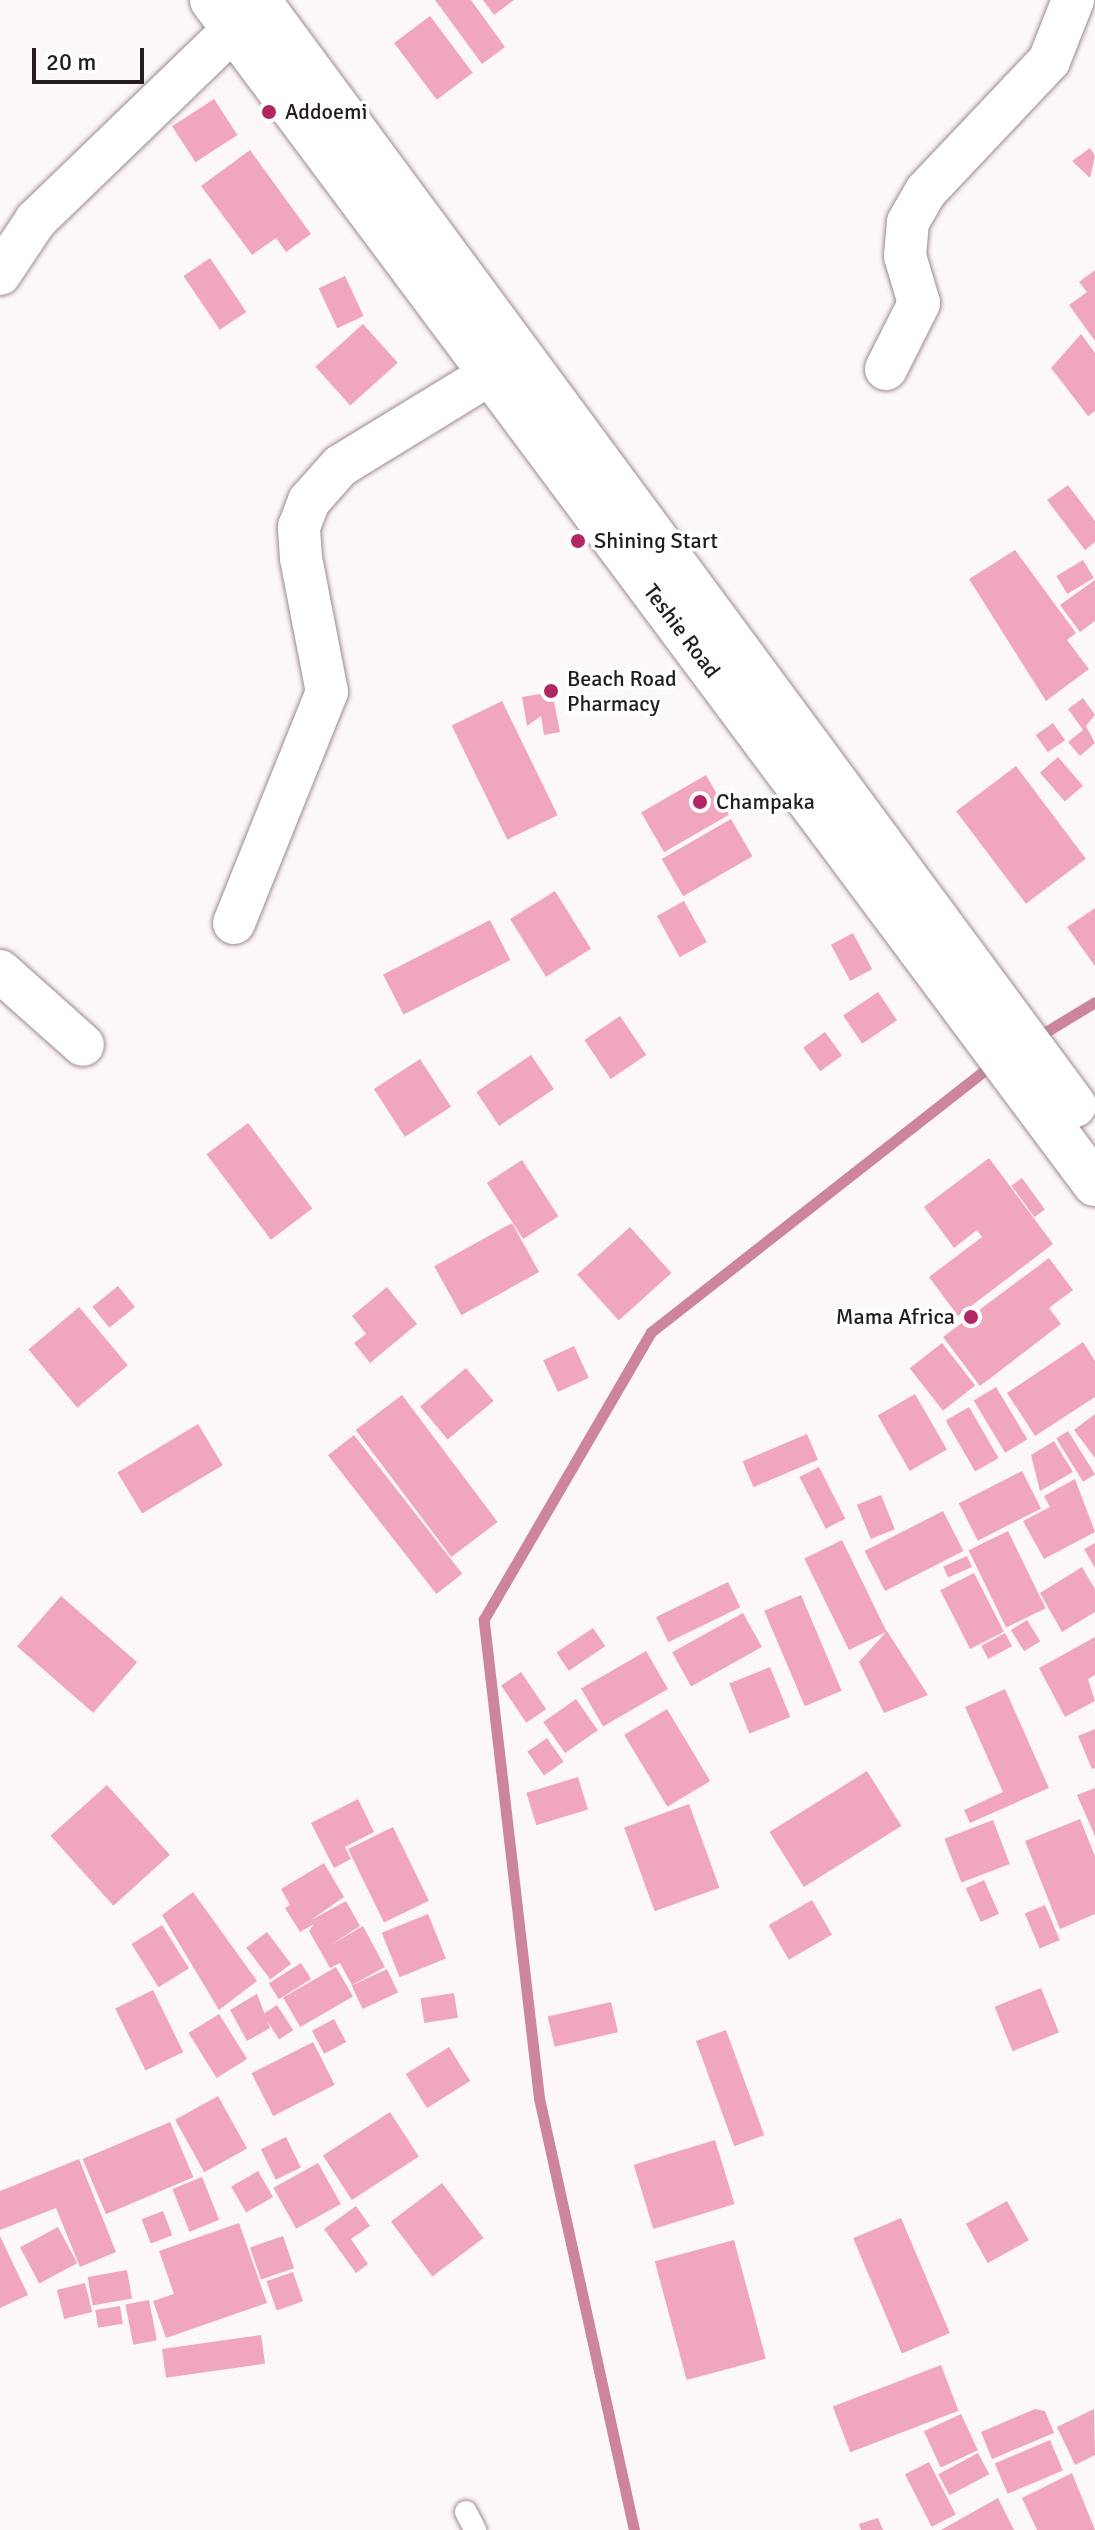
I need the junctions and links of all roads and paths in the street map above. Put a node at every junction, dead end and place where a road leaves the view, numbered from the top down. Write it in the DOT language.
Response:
graph roads {
  1 [pos="1073,0"];
  2 [pos="235,10"];
  3 [pos="0,274"];
  4 [pos="886,369"];
  5 [pos="490,374"];
  6 [pos="234,923"];
  7 [pos="0,971"];
  8 [pos="1008,1041"];
  9 [pos="83,1045"];
  10 [pos="1044,1090"];
  11 [pos="1095,1133"];
  12 [pos="1095,1184"];
  1 -- 4 [label="street"];
  2 -- 3 [label="street"];
  2 -- 5 [label="main road, Teshie Road"];
  2 -- 8 [label="main road, Teshie Road"];
  5 -- 6 [label="street"];
  5 -- 8 [label="main road, Teshie Road"];
  7 -- 9 [label="street"];
  8 -- 10 [label="main road, Teshie Road"];
  10 -- 11 [label="main road, Teshie Road"];
  10 -- 12 [label="main road, Teshie Road"];
}
